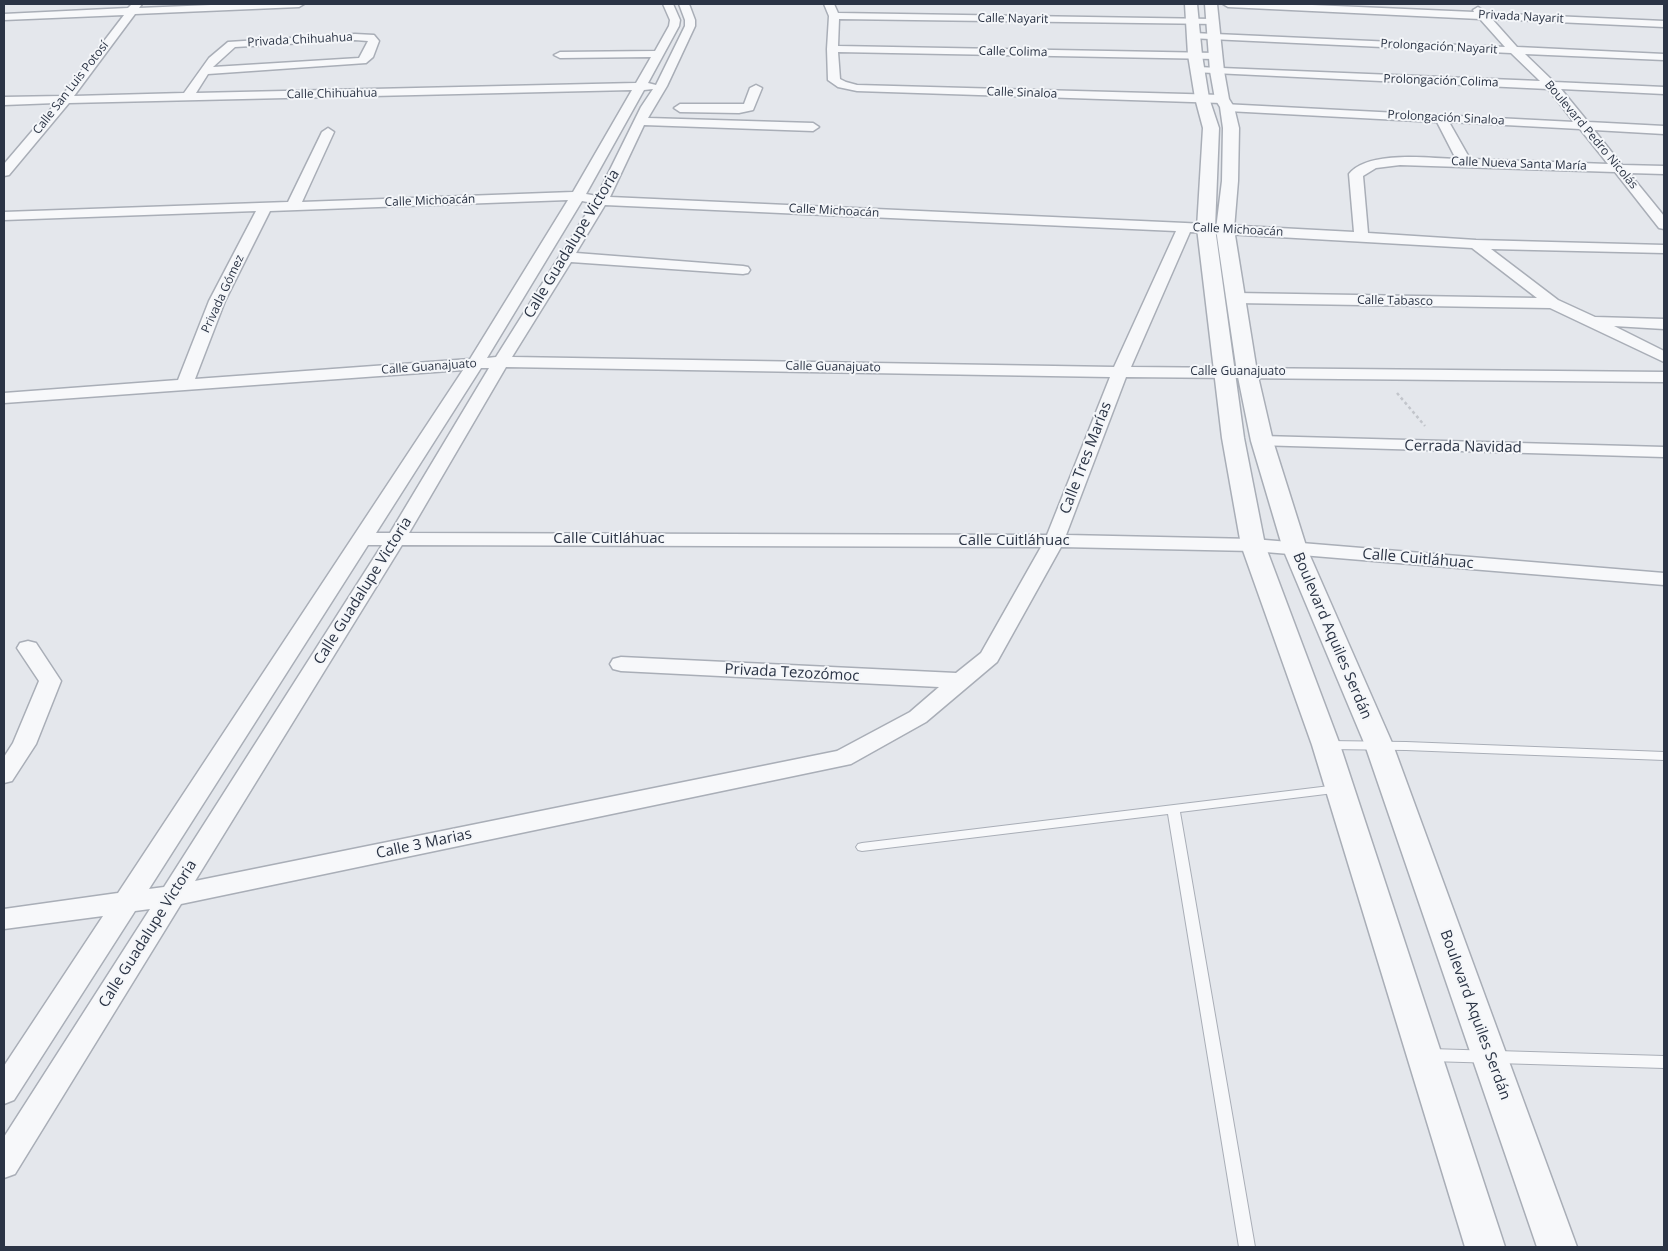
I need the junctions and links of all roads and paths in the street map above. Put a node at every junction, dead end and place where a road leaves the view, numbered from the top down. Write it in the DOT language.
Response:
graph roads {
  1 [pos="299,4"];
  2 [pos="675,4"];
  3 [pos="829,4"];
  4 [pos="1473,4"];
  5 [pos="134,8"];
  6 [pos="834,16"];
  7 [pos="1483,16"];
  8 [pos="4,17"];
  9 [pos="1664,24"];
  10 [pos="1206,34"];
  11 [pos="832,49"];
  12 [pos="1514,50"];
  13 [pos="658,54"];
  14 [pos="560,55"];
  15 [pos="1664,57"];
  16 [pos="206,70"];
  17 [pos="651,86"];
  18 [pos="1552,86"];
  19 [pos="756,88"];
  20 [pos="1664,90"];
  21 [pos="187,97"];
  22 [pos="64,100"];
  23 [pos="4,101"];
  24 [pos="1217,102"];
  25 [pos="644,114"];
  26 [pos="1441,118"];
  27 [pos="1583,125"];
  28 [pos="813,127"];
  29 [pos="1664,130"];
  30 [pos="328,132"];
  31 [pos="1465,163"];
  32 [pos="1620,168"];
  33 [pos="1664,170"];
  34 [pos="4,172"];
  35 [pos="578,196"];
  36 [pos="601,200"];
  37 [pos="266,206"];
  38 [pos="293,206"];
  39 [pos="4,216"];
  40 [pos="1664,225"];
  41 [pos="1205,228"];
  42 [pos="1361,237"];
  43 [pos="1476,244"];
  44 [pos="1664,249"];
  45 [pos="566,257"];
  46 [pos="743,270"];
  47 [pos="1236,298"];
  48 [pos="1554,303"];
  49 [pos="1588,320"];
  50 [pos="1664,324"];
  51 [pos="1664,356"];
  52 [pos="501,362"];
  53 [pos="476,363"];
  54 [pos="1120,372"];
  55 [pos="1235,372"];
  56 [pos="1380,373"];
  57 [pos="1664,378"];
  58 [pos="186,384"];
  59 [pos="4,398"];
  60 [pos="1262,440"];
  61 [pos="1443,447"];
  62 [pos="1664,452"];
  63 [pos="396,538"];
  64 [pos="362,539"];
  65 [pos="1054,541"];
  66 [pos="1254,545"];
  67 [pos="1295,549"];
  68 [pos="1664,579"];
  69 [pos="28,648"];
  70 [pos="621,664"];
  71 [pos="962,681"];
  72 [pos="1326,745"];
  73 [pos="1379,745"];
  74 [pos="1664,756"];
  75 [pos="843,758"];
  76 [pos="4,775"];
  77 [pos="1339,788"];
  78 [pos="1173,808"];
  79 [pos="862,847"];
  80 [pos="172,896"];
  81 [pos="127,903"];
  82 [pos="4,919"];
  83 [pos="1424,1055"];
  84 [pos="1491,1058"];
  85 [pos="1664,1062"];
  86 [pos="4,1092"];
  87 [pos="4,1164"];
  88 [pos="1248,1247"];
  89 [pos="1486,1247"];
  90 [pos="1557,1247"];
  1 -- 5 [label="street"];
  2 -- 13 [label="street, Calle Guadalupe Victoria"];
  2 -- 17 [label="street, Calle Guadalupe Victoria"];
  3 -- 6 [label="street"];
  4 -- 7 [label="street, Boulevard Pedro Nicolás"];
  5 -- 8 [label="street"];
  5 -- 22 [label="street, Calle San Luis Potosí"];
  6 -- 10 [label="street, Calle Nayarit"];
  6 -- 11 [label="street"];
  7 -- 9 [label="street, Privada Nayarit"];
  7 -- 10 [label="street, Privada Nayarit"];
  7 -- 12 [label="street, Boulevard Pedro Nicolás"];
  10 -- 11 [label="street, Calle Colima"];
  10 -- 12 [label="street, Prolongación Nayarit"];
  10 -- 18 [label="street, Prolongación Colima"];
  10 -- 24 [label="street, Boulevard Aquiles Serdán"];
  11 -- 24 [label="street, Calle Sinaloa"];
  12 -- 15 [label="street, Prolongación Nayarit"];
  12 -- 18 [label="street, Boulevard Pedro Nicolás"];
  13 -- 14 [label="street"];
  13 -- 17 [label="street, Calle Guadalupe Victoria"];
  16 -- 16 [label="street, Privada Chihuahua"];
  16 -- 21 [label="street, Privada Chihuahua"];
  17 -- 21 [label="street, Calle Chihuahua"];
  17 -- 25 [label="street, Calle Guadalupe Victoria"];
  17 -- 35 [label="street, Calle Guadalupe Victoria"];
  18 -- 20 [label="street, Prolongación Colima"];
  18 -- 27 [label="street, Boulevard Pedro Nicolás"];
  19 -- 25 [label="street"];
  21 -- 22 [label="street, Calle Chihuahua"];
  22 -- 23 [label="street, Calle Chihuahua"];
  22 -- 34 [label="street, Calle San Luis Potosí"];
  24 -- 26 [label="street, Prolongación Sinaloa"];
  24 -- 41 [label="street, Boulevard Aquiles Serdán"];
  25 -- 28 [label="street"];
  25 -- 36 [label="street, Calle Guadalupe Victoria"];
  26 -- 27 [label="street, Prolongación Sinaloa"];
  26 -- 31 [label="street"];
  27 -- 29 [label="street, Prolongación Sinaloa"];
  27 -- 32 [label="street, Boulevard Pedro Nicolás"];
  30 -- 38 [label="street"];
  31 -- 32 [label="street, Calle Nueva Santa María"];
  31 -- 42 [label="street, Calle Nueva Santa María"];
  32 -- 33 [label="street, Calle Nueva Santa María"];
  32 -- 40 [label="street, Boulevard Pedro Nicolás"];
  35 -- 36 [label="street, Calle Michoacán"];
  35 -- 38 [label="street, Calle Michoacán"];
  35 -- 53 [label="street, Calle Guadalupe Victoria"];
  36 -- 41 [label="street, Calle Michoacán"];
  36 -- 45 [label="street, Calle Guadalupe Victoria"];
  37 -- 38 [label="street, Calle Michoacán"];
  37 -- 39 [label="street, Calle Michoacán"];
  37 -- 58 [label="street, Privada Gómez"];
  41 -- 42 [label="street, Calle Michoacán"];
  41 -- 47 [label="street, Boulevard Aquiles Serdán"];
  41 -- 54 [label="street, Calle Tres Marías"];
  41 -- 55 [label="street, Boulevard Aquiles Serdán"];
  42 -- 43 [label="street, Calle Michoacán"];
  43 -- 44 [label="street, Calle Michoacán"];
  43 -- 48 [label="street"];
  45 -- 46 [label="street"];
  45 -- 52 [label="street, Calle Guadalupe Victoria"];
  47 -- 48 [label="street, Calle Tabasco"];
  47 -- 55 [label="street, Boulevard Aquiles Serdán"];
  48 -- 49 [label="street"];
  49 -- 50 [label="street"];
  49 -- 51 [label="street"];
  52 -- 53 [label="street, Calle Guanajuato"];
  52 -- 54 [label="street, Calle Guanajuato"];
  52 -- 63 [label="street, Calle Guadalupe Victoria"];
  53 -- 58 [label="street, Calle Guanajuato"];
  53 -- 64 [label="street, Calle Guadalupe Victoria"];
  54 -- 55 [label="street, Calle Guanajuato"];
  54 -- 65 [label="street, Calle Tres Marías"];
  55 -- 56 [label="street, Calle Guanajuato"];
  55 -- 60 [label="street, Boulevard Aquiles Serdán"];
  55 -- 66 [label="street, Boulevard Aquiles Serdán"];
  56 -- 57 [label="street, Calle Guanajuato"];
  56 -- 61 [label="path"];
  58 -- 59 [label="street, Calle Guanajuato"];
  60 -- 61 [label="street, Cerrada Navidad"];
  60 -- 67 [label="street, Boulevard Aquiles Serdán"];
  61 -- 62 [label="street, Cerrada Navidad"];
  63 -- 64 [label="street, Calle Cuitláhuac"];
  63 -- 65 [label="street, Calle Cuitláhuac"];
  63 -- 80 [label="street, Calle Guadalupe Victoria"];
  64 -- 81 [label="street, Calle Guadalupe Victoria"];
  65 -- 66 [label="street, Calle Cuitláhuac"];
  65 -- 71 [label="street, Calle Tres Marías"];
  66 -- 67 [label="street, Calle Cuitláhuac"];
  66 -- 72 [label="street, Boulevard Aquiles Serdán"];
  67 -- 68 [label="street, Calle Cuitláhuac"];
  67 -- 73 [label="street, Boulevard Aquiles Serdán"];
  69 -- 76 [label="street"];
  70 -- 71 [label="street, Privada Tezozómoc"];
  71 -- 75 [label="street, Calle Tres Marías"];
  72 -- 73 [label="lane"];
  72 -- 77 [label="street, Boulevard Aquiles Serdán"];
  73 -- 74 [label="lane"];
  73 -- 84 [label="street, Boulevard Aquiles Serdán"];
  75 -- 80 [label="street, Calle 3 Marias"];
  77 -- 78 [label="lane"];
  77 -- 83 [label="street, Boulevard Aquiles Serdán"];
  78 -- 79 [label="lane"];
  78 -- 88 [label="lane"];
  80 -- 81 [label="street, Calle 3 Marias"];
  80 -- 87 [label="street, Calle Guadalupe Victoria"];
  81 -- 82 [label="street, Calle 3 Marias"];
  81 -- 86 [label="street, Calle Guadalupe Victoria"];
  83 -- 84 [label="lane"];
  83 -- 89 [label="street, Boulevard Aquiles Serdán"];
  84 -- 85 [label="lane"];
  84 -- 90 [label="street, Boulevard Aquiles Serdán"];
}
